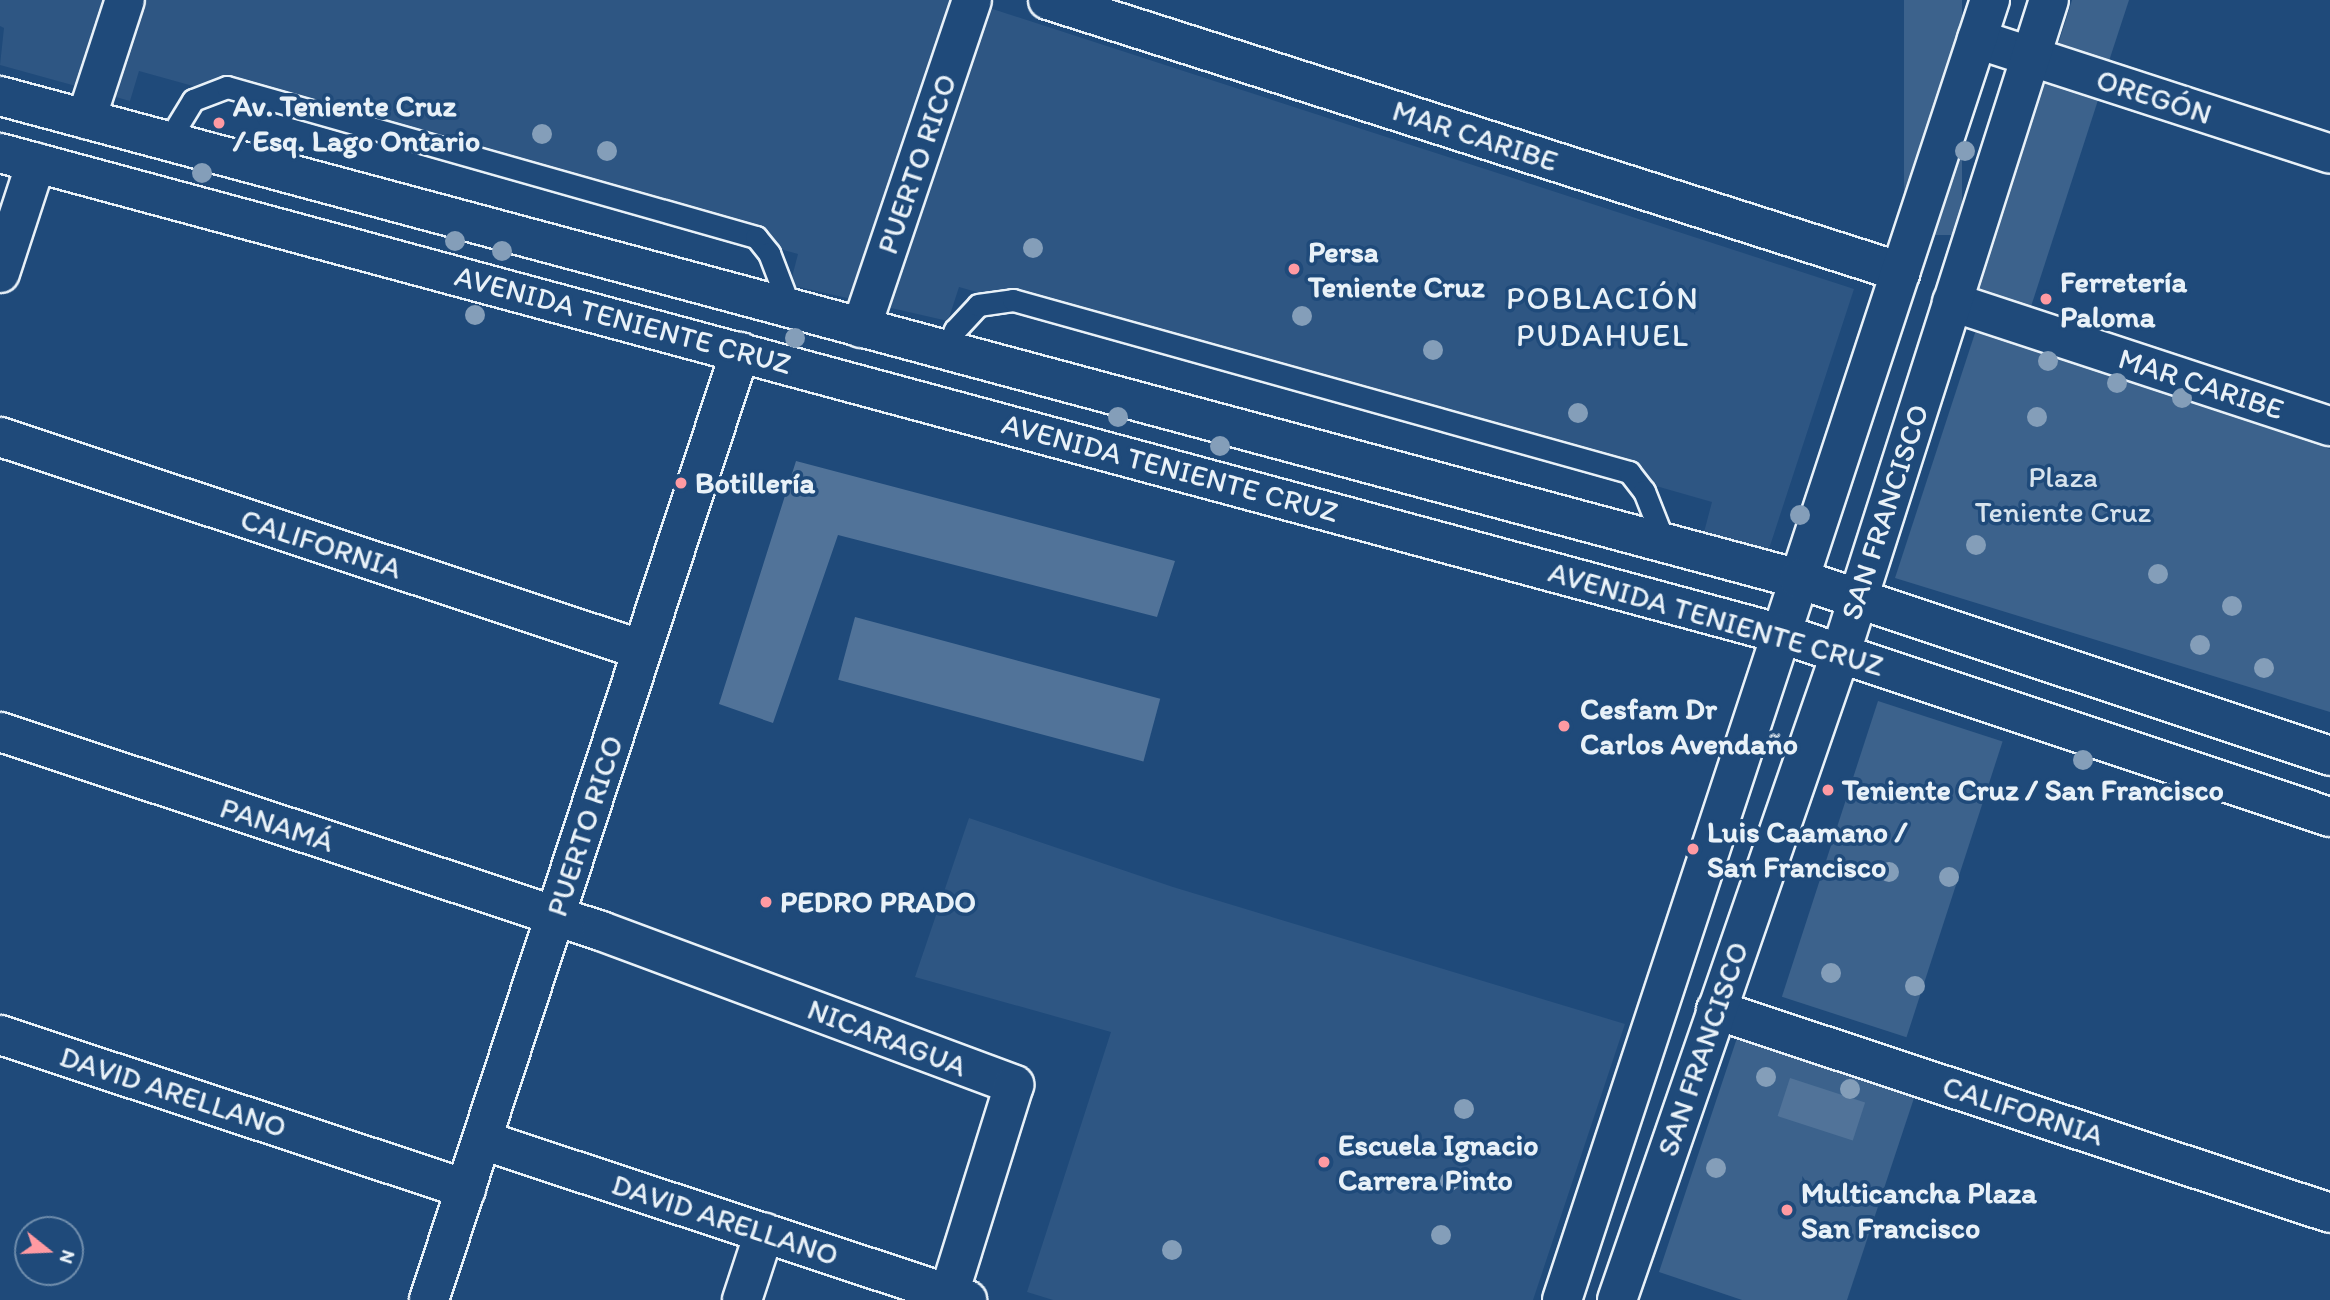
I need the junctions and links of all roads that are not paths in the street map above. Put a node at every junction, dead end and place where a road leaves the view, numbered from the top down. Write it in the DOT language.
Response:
graph roads {
  1 [pos="125,0"];
  2 [pos="972,0"];
  3 [pos="1048,0"];
  4 [pos="1990,0"];
  5 [pos="2049,0"];
  6 [pos="1977,39"];
  7 [pos="2031,56"];
  8 [pos="0,96"];
  9 [pos="86,119"];
  10 [pos="167,141"];
  11 [pos="0,153"];
  12 [pos="2330,154"];
  13 [pos="37,163"];
  14 [pos="1901,272"];
  15 [pos="0,273"];
  16 [pos="1952,302"];
  17 [pos="790,308"];
  18 [pos="861,328"];
  19 [pos="946,350"];
  20 [pos="740,352"];
  21 [pos="2330,426"];
  22 [pos="0,438"];
  23 [pos="1665,544"];
  24 [pos="1799,579"];
  25 [pos="1858,597"];
  26 [pos="1782,634"];
  27 [pos="642,650"];
  28 [pos="1840,652"];
  29 [pos="0,732"];
  30 [pos="2330,756"];
  31 [pos="2330,817"];
  32 [pos="555,917"];
  33 [pos="1716,1010"];
  34 [pos="0,1035"];
  35 [pos="482,1140"];
  36 [pos="466,1189"];
  37 [pos="2330,1213"];
  38 [pos="764,1233"];
  39 [pos="958,1297"];
  40 [pos="1624,1298"];
  41 [pos="429,1300"];
  42 [pos="741,1300"];
  43 [pos="1562,1300"];
  1 -- 9 [label="main road"];
  2 -- 18 [label="main road, PUERTO RICO"];
  3 -- 14 [label="main road, MAR CARIBE"];
  4 -- 6 [label="main road, SAN FRANCISCO"];
  5 -- 7 [label="main road, SAN FRANCISCO"];
  6 -- 7 [label="main road, OREGÓN"];
  6 -- 14 [label="main road, SAN FRANCISCO"];
  7 -- 12 [label="main road, OREGÓN"];
  7 -- 16 [label="main road, SAN FRANCISCO"];
  8 -- 9 [label="main road, AVENIDA TENIENTE CRUZ"];
  9 -- 10 [label="main road, AVENIDA TENIENTE CRUZ"];
  10 -- 17 [label="main road, AVENIDA TENIENTE CRUZ"];
  10 -- 17 [label="lane"];
  11 -- 13 [label="main road, AVENIDA TENIENTE CRUZ"];
  13 -- 15 [label="main road"];
  13 -- 20 [label="main road, AVENIDA TENIENTE CRUZ"];
  14 -- 24 [label="main road, SAN FRANCISCO"];
  16 -- 21 [label="main road, MAR CARIBE"];
  16 -- 25 [label="main road, SAN FRANCISCO"];
  17 -- 18 [label="main road, AVENIDA TENIENTE CRUZ"];
  18 -- 19 [label="main road, AVENIDA TENIENTE CRUZ"];
  19 -- 23 [label="main road, AVENIDA TENIENTE CRUZ"];
  19 -- 23 [label="lane"];
  20 -- 26 [label="main road, AVENIDA TENIENTE CRUZ"];
  20 -- 27 [label="main road, PUERTO RICO"];
  22 -- 27 [label="main road, CALIFORNIA"];
  23 -- 24 [label="main road, AVENIDA TENIENTE CRUZ"];
  24 -- 25 [label="main road, AVENIDA TENIENTE CRUZ"];
  24 -- 26 [label="main road, SAN FRANCISCO"];
  25 -- 28 [label="main road, SAN FRANCISCO"];
  25 -- 30 [label="main road, AVENIDA TENIENTE CRUZ"];
  26 -- 28 [label="main road, AVENIDA TENIENTE CRUZ"];
  26 -- 43 [label="main road, SAN FRANCISCO"];
  27 -- 32 [label="main road, PUERTO RICO"];
  28 -- 31 [label="main road, AVENIDA TENIENTE CRUZ"];
  28 -- 33 [label="main road, SAN FRANCISCO"];
  29 -- 32 [label="main road, PANAMÁ"];
  32 -- 35 [label="main road, PUERTO RICO"];
  32 -- 39 [label="main road, NICARAGUA"];
  33 -- 37 [label="main road, CALIFORNIA"];
  33 -- 40 [label="main road, SAN FRANCISCO"];
  34 -- 36 [label="main road, DAVID ARELLANO"];
  35 -- 36 [label="main road, PUERTO RICO"];
  35 -- 38 [label="main road, DAVID ARELLANO"];
  36 -- 41 [label="main road, PUERTO RICO"];
  38 -- 39 [label="main road, DAVID ARELLANO"];
  38 -- 42 [label="main road"];
}
